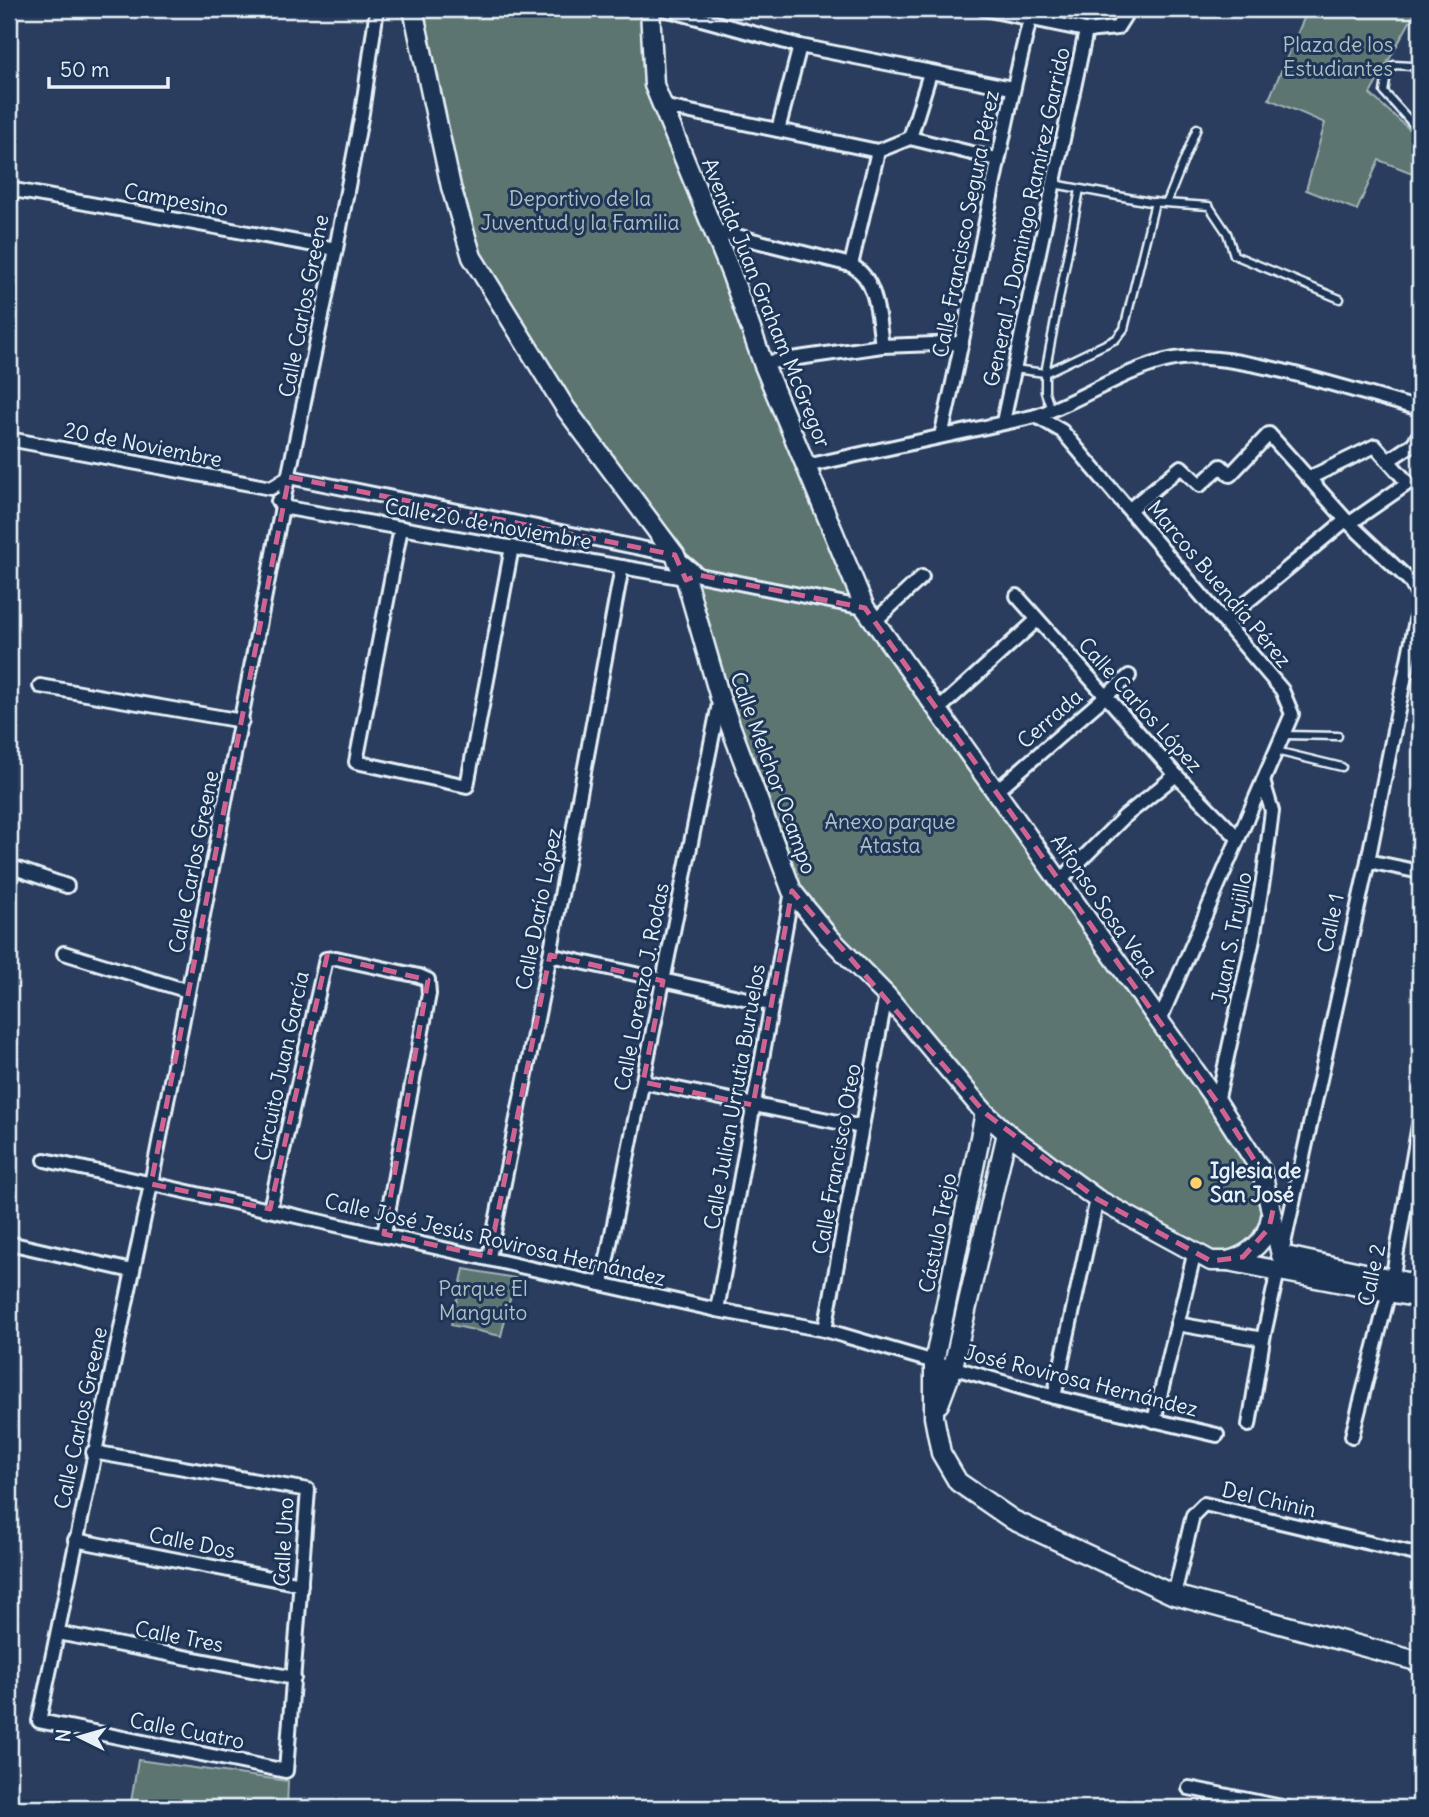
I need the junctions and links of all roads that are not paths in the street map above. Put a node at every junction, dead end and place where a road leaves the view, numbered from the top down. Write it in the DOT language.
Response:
graph roads {
  1 [pos="377,9"];
  2 [pos="413,9"];
  3 [pos="650,9"];
  4 [pos="665,9"];
  5 [pos="984,9"];
  6 [pos="1129,9"];
  7 [pos="1030,19"];
  8 [pos="1090,31"];
  9 [pos="800,46"];
  10 [pos="930,73"];
  11 [pos="1420,76"];
  12 [pos="1012,88"];
  13 [pos="662,106"];
  14 [pos="1197,128"];
  15 [pos="778,130"];
  16 [pos="1420,132"];
  17 [pos="911,138"];
  18 [pos="878,151"];
  19 [pos="996,159"];
  20 [pos="1054,184"];
  21 [pos="1080,188"];
  22 [pos="9,189"];
  23 [pos="1155,202"];
  24 [pos="1167,202"];
  25 [pos="713,230"];
  26 [pos="336,249"];
  27 [pos="851,265"];
  28 [pos="1340,299"];
  29 [pos="962,343"];
  30 [pos="882,346"];
  31 [pos="763,363"];
  32 [pos="1014,369"];
  33 [pos="1045,373"];
  34 [pos="1420,409"];
  35 [pos="1051,410"];
  36 [pos="1036,416"];
  37 [pos="1003,422"];
  38 [pos="1420,434"];
  39 [pos="941,436"];
  40 [pos="9,439"];
  41 [pos="1388,460"];
  42 [pos="806,466"];
  43 [pos="289,477"];
  44 [pos="1309,478"];
  45 [pos="271,488"];
  46 [pos="282,507"];
  47 [pos="1130,509"];
  48 [pos="1348,522"];
  49 [pos="401,528"];
  50 [pos="512,547"];
  51 [pos="675,555"];
  52 [pos="622,567"];
  53 [pos="922,577"];
  54 [pos="693,578"];
  55 [pos="1017,596"];
  56 [pos="1420,599"];
  57 [pos="870,614"];
  58 [pos="1037,620"];
  59 [pos="1224,621"];
  60 [pos="1129,676"];
  61 [pos="40,686"];
  62 [pos="1107,695"];
  63 [pos="720,698"];
  64 [pos="939,709"];
  65 [pos="242,721"];
  66 [pos="1283,735"];
  67 [pos="1338,736"];
  68 [pos="1276,751"];
  69 [pos="1342,767"];
  70 [pos="1176,775"];
  71 [pos="1263,781"];
  72 [pos="996,791"];
  73 [pos="1238,838"];
  74 [pos="1368,861"];
  75 [pos="10,867"];
  76 [pos="1420,872"];
  77 [pos="1059,882"];
  78 [pos="9,884"];
  79 [pos="67,886"];
  80 [pos="792,891"];
  81 [pos="64,953"];
  82 [pos="551,956"];
  83 [pos="663,981"];
  84 [pos="188,991"];
  85 [pos="886,995"];
  86 [pos="770,1004"];
  87 [pos="1159,1022"];
  88 [pos="643,1082"];
  89 [pos="1217,1102"];
  90 [pos="753,1105"];
  91 [pos="985,1113"];
  92 [pos="1420,1119"];
  93 [pos="862,1128"];
  94 [pos="1007,1133"];
  95 [pos="45,1160"];
  96 [pos="151,1184"];
  97 [pos="1097,1199"];
  98 [pos="270,1209"];
  99 [pos="1273,1210"];
  100 [pos="384,1234"];
  101 [pos="9,1243"];
  102 [pos="1195,1255"];
  103 [pos="1279,1256"];
  104 [pos="489,1257"];
  105 [pos="1228,1261"];
  106 [pos="132,1271"];
  107 [pos="602,1283"];
  108 [pos="1420,1285"];
  109 [pos="1390,1286"];
  110 [pos="1420,1298"];
  111 [pos="717,1310"];
  112 [pos="1177,1324"];
  113 [pos="825,1330"];
  114 [pos="1264,1339"];
  115 [pos="934,1363"];
  116 [pos="953,1367"];
  117 [pos="1054,1397"];
  118 [pos="934,1417"];
  119 [pos="1154,1420"];
  120 [pos="1249,1425"];
  121 [pos="1217,1435"];
  122 [pos="1352,1436"];
  123 [pos="93,1452"];
  124 [pos="75,1540"];
  125 [pos="1420,1555"];
  126 [pos="301,1584"];
  127 [pos="1174,1595"];
  128 [pos="58,1633"];
  129 [pos="1420,1661"];
  130 [pos="294,1678"];
  131 [pos="39,1721"];
  132 [pos="286,1771"];
  133 [pos="1189,1788"];
  134 [pos="1287,1808"];
  1 -- 26 [label="street, Calle Carlos Greene"];
  2 -- 51 [label="street, Calle Melchor Ocampo"];
  3 -- 13 [label="street, Avenida Juan Graham McGregor"];
  4 -- 9 [label="street"];
  5 -- 7 [label="street"];
  6 -- 8 [label="street, General J. Domingo Ramírez Garrido"];
  7 -- 8 [label="street"];
  7 -- 12 [label="street, Calle Francisco Segura Pérez"];
  8 -- 20 [label="street, General J. Domingo Ramírez Garrido"];
  9 -- 10 [label="street"];
  9 -- 15 [label="street"];
  10 -- 12 [label="street"];
  10 -- 17 [label="street"];
  11 -- 16 [label="lane"];
  12 -- 19 [label="street, Calle Francisco Segura Pérez"];
  13 -- 15 [label="street"];
  13 -- 25 [label="street, Avenida Juan Graham McGregor"];
  14 -- 24 [label="lane"];
  15 -- 18 [label="street"];
  17 -- 18 [label="street"];
  17 -- 19 [label="street"];
  18 -- 27 [label="street"];
  19 -- 29 [label="street, Calle Francisco Segura Pérez"];
  20 -- 21 [label="lane"];
  20 -- 32 [label="street, General J. Domingo Ramírez Garrido"];
  21 -- 23 [label="lane"];
  21 -- 33 [label="lane"];
  22 -- 26 [label="street, Campesino"];
  23 -- 24 [label="lane"];
  23 -- 33 [label="lane"];
  24 -- 28 [label="lane"];
  25 -- 27 [label="street"];
  25 -- 31 [label="street, Avenida Juan Graham McGregor"];
  26 -- 43 [label="street, Calle Carlos Greene"];
  27 -- 30 [label="street"];
  29 -- 30 [label="street"];
  29 -- 39 [label="street, Calle Francisco Segura Pérez"];
  30 -- 31 [label="street"];
  31 -- 42 [label="street, Avenida Juan Graham McGregor"];
  32 -- 33 [label="lane"];
  32 -- 37 [label="street, General J. Domingo Ramírez Garrido"];
  33 -- 35 [label="lane"];
  34 -- 35 [label="street"];
  35 -- 36 [label="street"];
  36 -- 37 [label="street"];
  36 -- 47 [label="street, Marcos Buendía Pérez"];
  37 -- 39 [label="street"];
  38 -- 41 [label="street"];
  39 -- 42 [label="street"];
  40 -- 45 [label="street, 20 de Noviembre"];
  41 -- 44 [label="street"];
  41 -- 48 [label="street"];
  42 -- 57 [label="street, Avenida Juan Graham McGregor"];
  43 -- 45 [label="street"];
  43 -- 46 [label="street, Calle Carlos Greene"];
  43 -- 51 [label="street, Calle 20 de noviembre"];
  44 -- 47 [label="street"];
  44 -- 48 [label="street"];
  45 -- 46 [label="street"];
  46 -- 49 [label="street, Calle 20 de noviembre"];
  46 -- 65 [label="street, Calle Carlos Greene"];
  47 -- 59 [label="street, Marcos Buendía Pérez"];
  48 -- 56 [label="street"];
  48 -- 59 [label="street"];
  49 -- 50 [label="street, Calle 20 de noviembre"];
  49 -- 50 [label="street"];
  50 -- 52 [label="street, Calle 20 de noviembre"];
  51 -- 54 [label="street, Calle Melchor Ocampo"];
  52 -- 54 [label="street, Calle 20 de noviembre"];
  52 -- 82 [label="street, Calle Darío López"];
  53 -- 57 [label="street"];
  54 -- 57 [label="street"];
  54 -- 63 [label="street, Calle Melchor Ocampo"];
  55 -- 58 [label="street, Calle Carlos López"];
  56 -- 74 [label="street, Calle 1"];
  57 -- 64 [label="street, Alfonso Sosa Vera"];
  58 -- 62 [label="street, Calle Carlos López"];
  58 -- 64 [label="street"];
  59 -- 66 [label="street, Marcos Buendía Pérez"];
  60 -- 62 [label="street, Cerrada"];
  61 -- 65 [label="street"];
  62 -- 70 [label="street, Calle Carlos López"];
  62 -- 72 [label="street, Cerrada"];
  63 -- 80 [label="street, Calle Melchor Ocampo"];
  63 -- 83 [label="street, Calle Lorenzo J. Rodas"];
  64 -- 72 [label="street, Alfonso Sosa Vera"];
  65 -- 84 [label="street, Calle Carlos Greene"];
  66 -- 67 [label="lane"];
  66 -- 68 [label="street, Marcos Buendía Pérez"];
  68 -- 69 [label="lane"];
  68 -- 71 [label="street, Marcos Buendía Pérez"];
  70 -- 73 [label="street, Calle Carlos López"];
  70 -- 77 [label="street"];
  71 -- 73 [label="street, Marcos Buendía Pérez"];
  71 -- 89 [label="street, Juan S. Trujillo"];
  72 -- 77 [label="street, Alfonso Sosa Vera"];
  73 -- 87 [label="street, Marcos Buendía Pérez"];
  74 -- 76 [label="street"];
  74 -- 103 [label="street, Calle 1"];
  75 -- 78 [label="street"];
  75 -- 79 [label="street"];
  77 -- 87 [label="street, Alfonso Sosa Vera"];
  80 -- 85 [label="street, Calle Melchor Ocampo"];
  80 -- 86 [label="street, Calle Julian Urrutia Buruelos"];
  81 -- 84 [label="street"];
  82 -- 83 [label="street"];
  82 -- 104 [label="street, Calle Darío López"];
  83 -- 86 [label="street"];
  83 -- 88 [label="street, Calle Lorenzo J. Rodas"];
  84 -- 96 [label="street, Calle Carlos Greene"];
  85 -- 91 [label="street, Calle Melchor Ocampo"];
  85 -- 93 [label="street, Calle Francisco Oteo"];
  86 -- 90 [label="street, Calle Julian Urrutia Buruelos"];
  87 -- 89 [label="street, Alfonso Sosa Vera"];
  88 -- 90 [label="street"];
  88 -- 107 [label="street, Calle Lorenzo J. Rodas"];
  89 -- 99 [label="street, Alfonso Sosa Vera"];
  90 -- 93 [label="street"];
  90 -- 111 [label="street, Calle Julian Urrutia Buruelos"];
  91 -- 94 [label="street, Calle Melchor Ocampo"];
  91 -- 115 [label="street, Cástulo Trejo"];
  92 -- 109 [label="street, Calle 2"];
  93 -- 113 [label="street, Calle Francisco Oteo"];
  94 -- 97 [label="street, Calle Melchor Ocampo"];
  94 -- 116 [label="street, Cástulo Trejo"];
  95 -- 96 [label="street, Calle José Jesús Rovirosa Hernández"];
  96 -- 98 [label="street, Calle José Jesús Rovirosa Hernández"];
  96 -- 106 [label="street, Calle Carlos Greene"];
  97 -- 102 [label="street, Calle Melchor Ocampo"];
  97 -- 117 [label="street"];
  98 -- 100 [label="street, Calle José Jesús Rovirosa Hernández"];
  98 -- 100 [label="street, Circuito Juan García"];
  99 -- 103 [label="street, Alfonso Sosa Vera"];
  99 -- 105 [label="street"];
  100 -- 104 [label="street, Calle José Jesús Rovirosa Hernández"];
  101 -- 106 [label="street"];
  102 -- 105 [label="street, Calle Melchor Ocampo"];
  102 -- 112 [label="street"];
  103 -- 105 [label="street, Calle Melchor Ocampo"];
  103 -- 109 [label="street, Calle Melchor Ocampo"];
  103 -- 114 [label="street, Calle 1"];
  104 -- 107 [label="street, Calle José Jesús Rovirosa Hernández"];
  106 -- 123 [label="street, Calle Carlos Greene"];
  107 -- 111 [label="street, Calle José Jesús Rovirosa Hernández"];
  108 -- 109 [label="street, Calle Melchor Ocampo"];
  109 -- 110 [label="street, Calle Melchor Ocampo"];
  109 -- 122 [label="street, Calle 2"];
  111 -- 113 [label="street, Calle José Jesús Rovirosa Hernández"];
  112 -- 114 [label="street"];
  112 -- 119 [label="street"];
  113 -- 115 [label="street, Calle José Jesús Rovirosa Hernández"];
  114 -- 120 [label="street, Calle 1"];
  115 -- 116 [label="street, José Rovirosa Hernández"];
  115 -- 118 [label="street, Cástulo Trejo"];
  116 -- 117 [label="street, José Rovirosa Hernández"];
  116 -- 118 [label="street, Cástulo Trejo"];
  117 -- 119 [label="street, José Rovirosa Hernández"];
  118 -- 127 [label="street, Cástulo Trejo"];
  119 -- 121 [label="street, José Rovirosa Hernández"];
  123 -- 124 [label="street, Calle Carlos Greene"];
  123 -- 126 [label="street, Calle Uno"];
  124 -- 126 [label="street, Calle Dos"];
  124 -- 128 [label="street, Calle Carlos Greene"];
  125 -- 127 [label="street, Del Chinin"];
  126 -- 130 [label="street, Calle Uno"];
  127 -- 129 [label="street, Cástulo Trejo"];
  128 -- 130 [label="street, Calle Tres"];
  128 -- 131 [label="street, Calle Carlos Greene"];
  130 -- 132 [label="street, Calle Uno"];
  131 -- 132 [label="street, Calle Cuatro"];
  133 -- 134 [label="street"];
}
